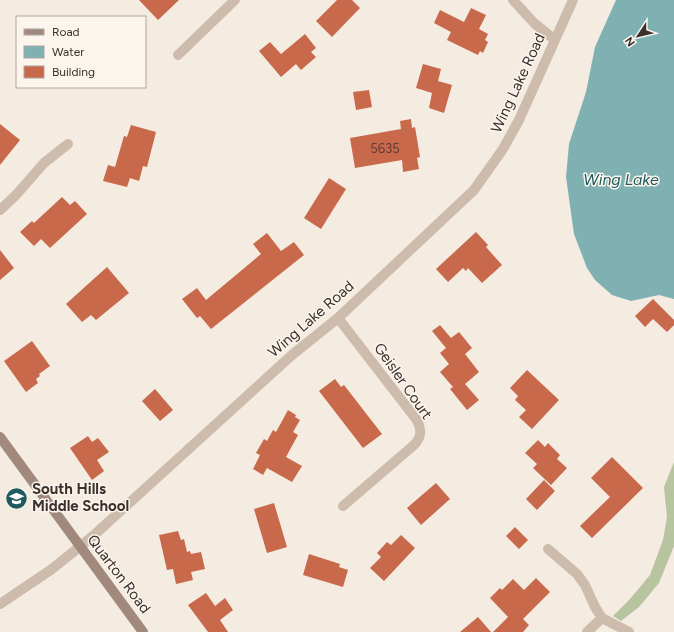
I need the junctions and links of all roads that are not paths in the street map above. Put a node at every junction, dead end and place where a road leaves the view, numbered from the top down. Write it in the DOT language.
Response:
graph roads {
  1 [pos="235,0"];
  2 [pos="513,0"];
  3 [pos="573,0"];
  4 [pos="555,40"];
  5 [pos="178,55"];
  6 [pos="68,144"];
  7 [pos="0,210"];
  8 [pos="338,318"];
  9 [pos="0,437"];
  10 [pos="343,506"];
  11 [pos="80,547"];
  12 [pos="548,549"];
  13 [pos="0,604"];
  14 [pos="602,618"];
  15 [pos="143,632"];
  16 [pos="587,632"];
  17 [pos="629,632"];
  1 -- 5 [label="street"];
  2 -- 4 [label="street"];
  3 -- 4 [label="street, Wing Lake Road"];
  4 -- 8 [label="street, Wing Lake Road"];
  6 -- 7 [label="street"];
  8 -- 10 [label="street, Geisler Court"];
  8 -- 11 [label="street, Wing Lake Road"];
  9 -- 11 [label="street, Quarton Road"];
  11 -- 13 [label="street, Wing Lake Road"];
  11 -- 15 [label="street, Quarton Road"];
  12 -- 14 [label="street"];
  14 -- 16 [label="street"];
  14 -- 17 [label="street"];
}
